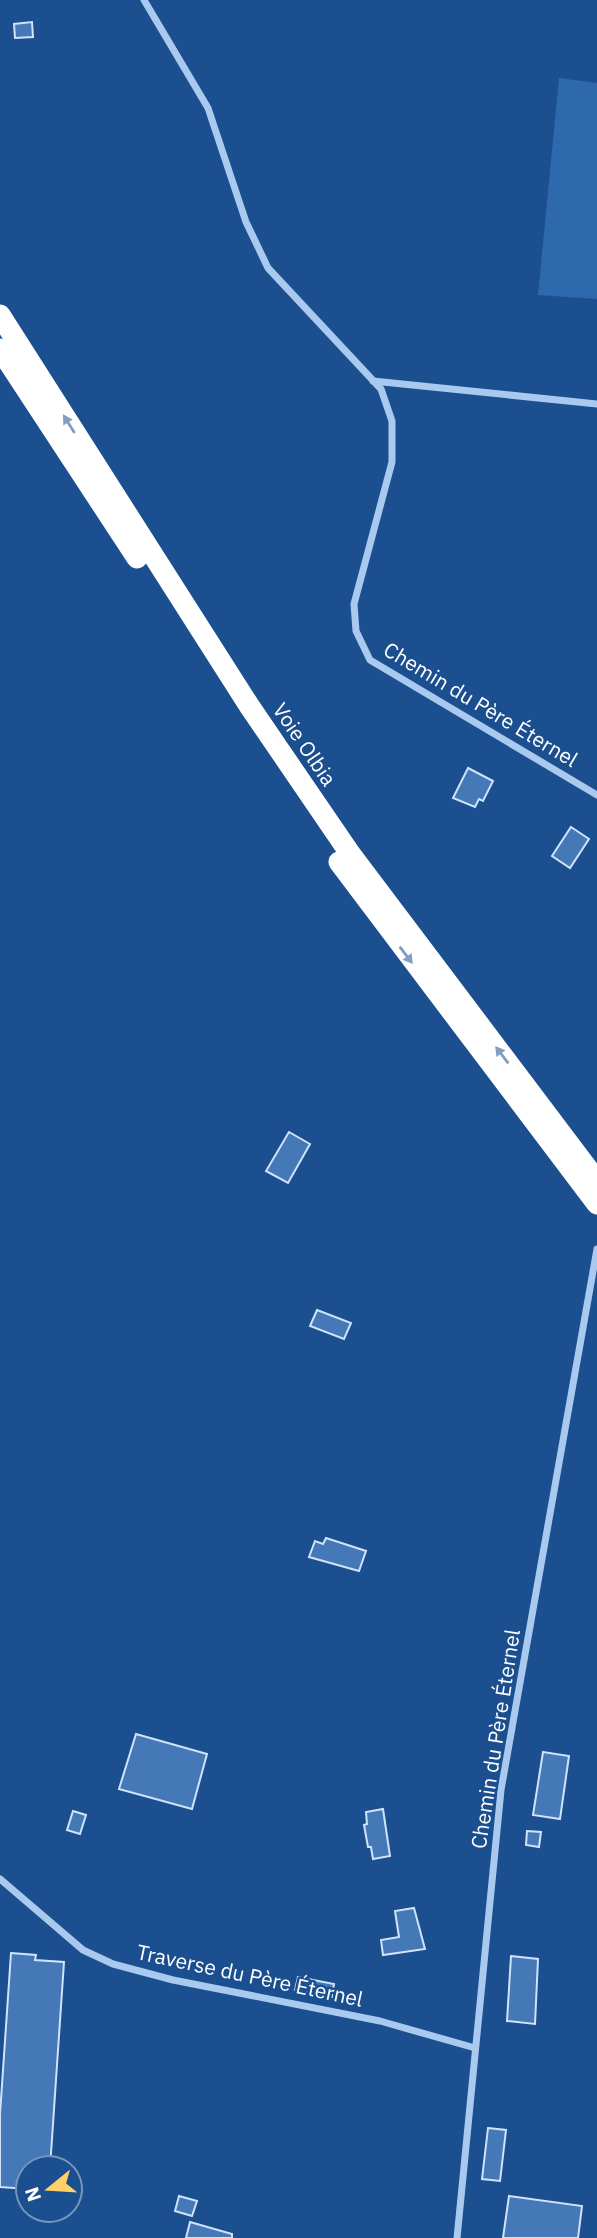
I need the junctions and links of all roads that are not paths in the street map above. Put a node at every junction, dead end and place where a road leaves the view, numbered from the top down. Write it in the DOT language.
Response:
graph roads {
  1 [pos="144,0"];
  2 [pos="0,315"];
  3 [pos="0,349"];
  4 [pos="373,380"];
  5 [pos="597,404"];
  6 [pos="597,795"];
  7 [pos="592,1186"];
  8 [pos="597,1249"];
  9 [pos="0,1879"];
  10 [pos="475,2048"];
  11 [pos="457,2238"];
  1 -- 4 [label="street, Chemin du Père Éternel"];
  7 -- 2 [label="highway, Voie Olbia, one-way"];
  3 -- 7 [label="highway, Voie Olbia, one-way"];
  4 -- 5 [label="street"];
  4 -- 6 [label="street, Chemin du Père Éternel"];
  8 -- 10 [label="street, Chemin du Père Éternel"];
  9 -- 10 [label="street, Traverse du Père Éternel"];
  10 -- 11 [label="street, Chemin du Père Éternel"];
}
